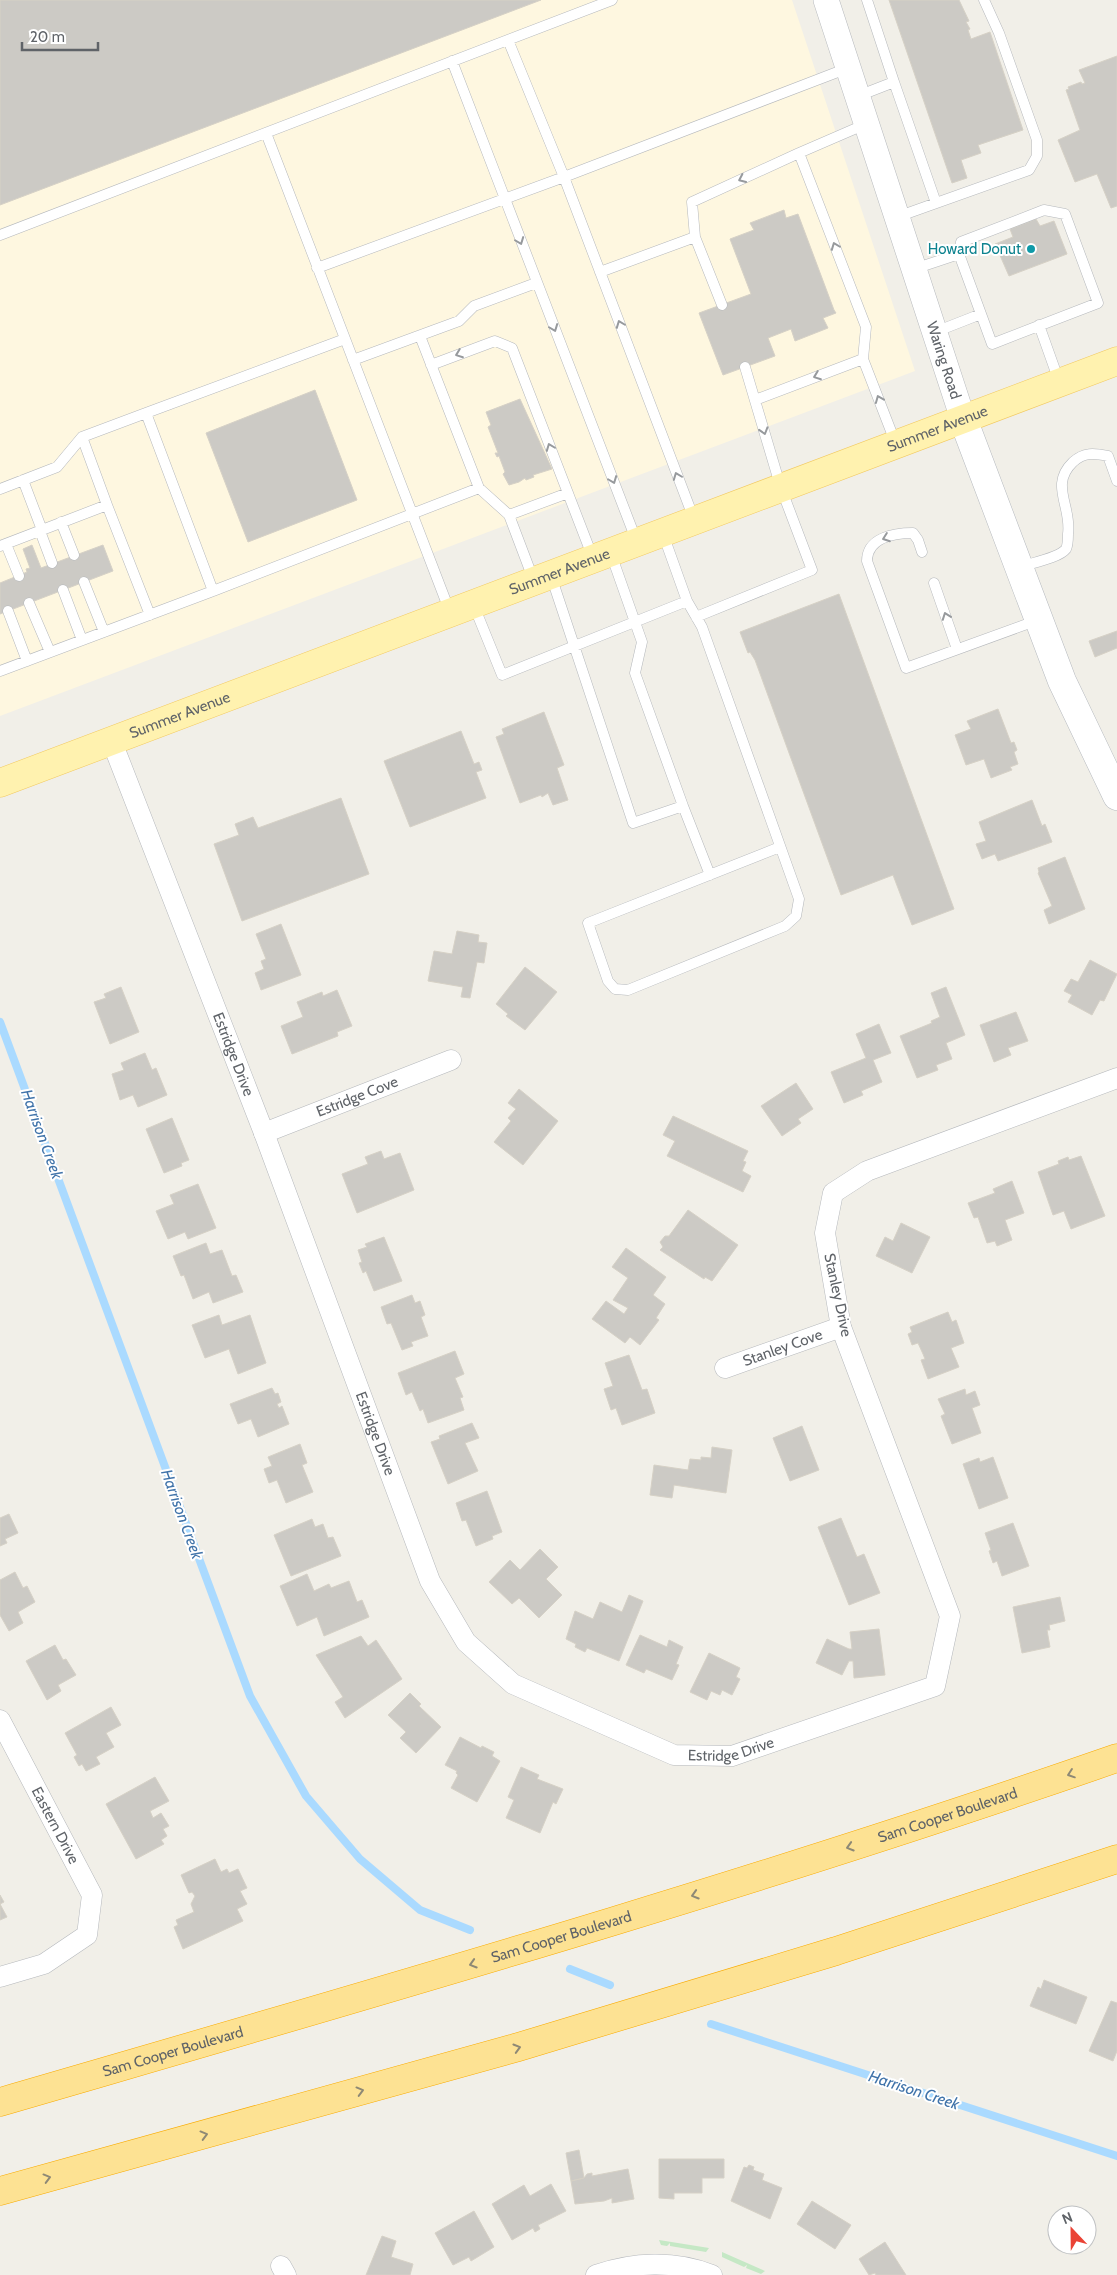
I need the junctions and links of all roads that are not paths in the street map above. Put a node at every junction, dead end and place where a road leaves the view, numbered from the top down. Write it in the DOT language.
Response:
graph roads {
  1 [pos="612,0"];
  2 [pos="826,0"];
  3 [pos="867,0"];
  4 [pos="984,0"];
  5 [pos="508,40"];
  6 [pos="452,61"];
  7 [pos="848,68"];
  8 [pos="894,82"];
  9 [pos="857,96"];
  10 [pos="866,124"];
  11 [pos="266,133"];
  12 [pos="799,153"];
  13 [pos="564,177"];
  14 [pos="504,199"];
  15 [pos="936,203"];
  16 [pos="897,217"];
  17 [pos="0,235"];
  18 [pos="695,236"];
  19 [pos="958,254"];
  20 [pos="318,268"];
  21 [pos="914,269"];
  22 [pos="600,272"];
  23 [pos="536,283"];
  24 [pos="722,305"];
  25 [pos="982,314"];
  26 [pos="1040,325"];
  27 [pos="935,332"];
  28 [pos="420,336"];
  29 [pos="345,339"];
  30 [pos="862,359"];
  31 [pos="353,360"];
  32 [pos="1117,362"];
  33 [pos="431,365"];
  34 [pos="745,367"];
  35 [pos="1060,383"];
  36 [pos="755,400"];
  37 [pos="146,413"];
  38 [pos="963,419"];
  39 [pos="82,436"];
  40 [pos="897,445"];
  41 [pos="23,480"];
  42 [pos="1117,481"];
  43 [pos="479,488"];
  44 [pos="781,488"];
  45 [pos="0,489"];
  46 [pos="568,493"];
  47 [pos="108,504"];
  48 [pos="412,514"];
  49 [pos="509,515"];
  50 [pos="695,521"];
  51 [pos="61,522"];
  52 [pos="41,530"];
  53 [pos="663,533"];
  54 [pos="638,543"];
  55 [pos="3,545"];
  56 [pos="922,552"];
  57 [pos="74,555"];
  58 [pos="602,556"];
  59 [pos="52,564"];
  60 [pos="1019,567"];
  61 [pos="19,576"];
  62 [pos="542,579"];
  63 [pos="84,582"];
  64 [pos="934,583"];
  65 [pos="63,590"];
  66 [pos="213,591"];
  67 [pos="687,601"];
  68 [pos="30,603"];
  69 [pos="462,609"];
  70 [pos="8,611"];
  71 [pos="150,614"];
  72 [pos="696,617"];
  73 [pos="1039,619"];
  74 [pos="634,621"];
  75 [pos="104,632"];
  76 [pos="82,640"];
  77 [pos="574,646"];
  78 [pos="957,649"];
  79 [pos="50,652"];
  80 [pos="27,661"];
  81 [pos="0,671"];
  82 [pos="112,742"];
  83 [pos="0,783"];
  84 [pos="1117,796"];
  85 [pos="683,806"];
  86 [pos="780,848"];
  87 [pos="710,875"];
  88 [pos="451,1060"];
  89 [pos="1117,1078"];
  90 [pos="264,1132"];
  91 [pos="841,1327"];
  92 [pos="725,1368"];
  93 [pos="936,1686"];
  94 [pos="0,1720"];
  95 [pos="1117,1758"];
  96 [pos="1117,1859"];
  97 [pos="0,1976"];
  98 [pos="0,2102"];
  99 [pos="0,2191"];
  100 [pos="596,2275"];
  101 [pos="712,2275"];
  1 -- 5 [label="lane"];
  2 -- 7 [label="street, Waring Road"];
  3 -- 8 [label="lane"];
  4 -- 15 [label="lane"];
  5 -- 6 [label="lane"];
  5 -- 13 [label="lane"];
  6 -- 11 [label="lane"];
  6 -- 14 [label="lane"];
  7 -- 9 [label="street, Waring Road"];
  7 -- 13 [label="lane"];
  8 -- 9 [label="lane"];
  8 -- 15 [label="lane"];
  9 -- 10 [label="street, Waring Road"];
  10 -- 12 [label="lane"];
  10 -- 16 [label="street, Waring Road"];
  11 -- 17 [label="lane"];
  11 -- 20 [label="lane"];
  12 -- 18 [label="lane, one-way"];
  30 -- 12 [label="lane, one-way"];
  13 -- 14 [label="lane"];
  13 -- 22 [label="lane"];
  14 -- 20 [label="lane"];
  14 -- 23 [label="lane, one-way"];
  15 -- 16 [label="lane"];
  16 -- 21 [label="street, Waring Road"];
  18 -- 22 [label="lane"];
  18 -- 24 [label="lane"];
  19 -- 21 [label="lane"];
  19 -- 25 [label="lane"];
  19 -- 26 [label="lane"];
  20 -- 29 [label="lane"];
  21 -- 27 [label="street, Waring Road"];
  50 -- 22 [label="lane, one-way"];
  23 -- 28 [label="lane"];
  23 -- 54 [label="lane, one-way"];
  25 -- 26 [label="lane"];
  25 -- 27 [label="lane"];
  26 -- 35 [label="lane"];
  27 -- 38 [label="street, Waring Road"];
  28 -- 31 [label="lane"];
  28 -- 33 [label="lane"];
  29 -- 31 [label="lane"];
  29 -- 37 [label="lane"];
  30 -- 36 [label="lane, one-way"];
  40 -- 30 [label="lane, one-way"];
  31 -- 48 [label="lane"];
  32 -- 35 [label="main road, Summer Avenue"];
  33 -- 43 [label="lane"];
  46 -- 33 [label="lane, one-way"];
  34 -- 36 [label="lane"];
  35 -- 38 [label="main road, Summer Avenue"];
  36 -- 44 [label="lane, one-way"];
  37 -- 39 [label="lane"];
  37 -- 66 [label="lane"];
  38 -- 40 [label="main road, Summer Avenue"];
  38 -- 60 [label="main road, Waring Road"];
  39 -- 41 [label="lane"];
  39 -- 47 [label="lane"];
  40 -- 44 [label="main road, Summer Avenue"];
  41 -- 45 [label="lane"];
  41 -- 52 [label="lane"];
  42 -- 60 [label="lane"];
  43 -- 48 [label="lane"];
  43 -- 49 [label="lane"];
  44 -- 50 [label="main road, Summer Avenue"];
  44 -- 72 [label="lane"];
  46 -- 49 [label="lane"];
  46 -- 58 [label="lane"];
  47 -- 51 [label="lane"];
  47 -- 71 [label="lane"];
  48 -- 66 [label="lane"];
  48 -- 69 [label="lane"];
  49 -- 62 [label="lane"];
  50 -- 53 [label="main road, Summer Avenue"];
  51 -- 52 [label="lane"];
  51 -- 57 [label="lane"];
  52 -- 55 [label="lane"];
  52 -- 59 [label="lane"];
  53 -- 54 [label="main road, Summer Avenue"];
  53 -- 67 [label="lane"];
  54 -- 58 [label="main road, Summer Avenue"];
  55 -- 61 [label="lane"];
  56 -- 78 [label="lane, one-way"];
  58 -- 62 [label="main road, Summer Avenue"];
  58 -- 74 [label="lane"];
  60 -- 73 [label="main road, Waring Road"];
  62 -- 69 [label="main road, Summer Avenue"];
  62 -- 77 [label="lane"];
  63 -- 75 [label="lane"];
  78 -- 64 [label="lane, one-way"];
  65 -- 76 [label="lane"];
  66 -- 71 [label="lane"];
  67 -- 72 [label="lane"];
  67 -- 74 [label="lane"];
  68 -- 79 [label="lane"];
  69 -- 77 [label="lane"];
  69 -- 82 [label="main road, Summer Avenue"];
  70 -- 80 [label="lane"];
  71 -- 75 [label="lane"];
  72 -- 86 [label="lane"];
  73 -- 78 [label="lane"];
  73 -- 84 [label="main road, Waring Road"];
  74 -- 77 [label="lane"];
  74 -- 85 [label="lane"];
  75 -- 76 [label="lane"];
  76 -- 79 [label="lane"];
  77 -- 85 [label="lane"];
  79 -- 80 [label="lane"];
  80 -- 81 [label="lane"];
  82 -- 83 [label="main road, Summer Avenue"];
  82 -- 90 [label="street, Estridge Drive"];
  85 -- 87 [label="lane"];
  86 -- 87 [label="lane"];
  86 -- 87 [label="lane"];
  88 -- 90 [label="street, Estridge Cove"];
  89 -- 91 [label="street, Stanley Drive"];
  90 -- 93 [label="street, Estridge Drive"];
  91 -- 92 [label="street, Stanley Cove"];
  91 -- 93 [label="street, Stanley Drive"];
  94 -- 97 [label="street, Eastern Drive"];
  95 -- 98 [label="highway, Sam Cooper Boulevard, one-way"];
  99 -- 96 [label="highway, one-way"];
  100 -- 101 [label="street"];
}
